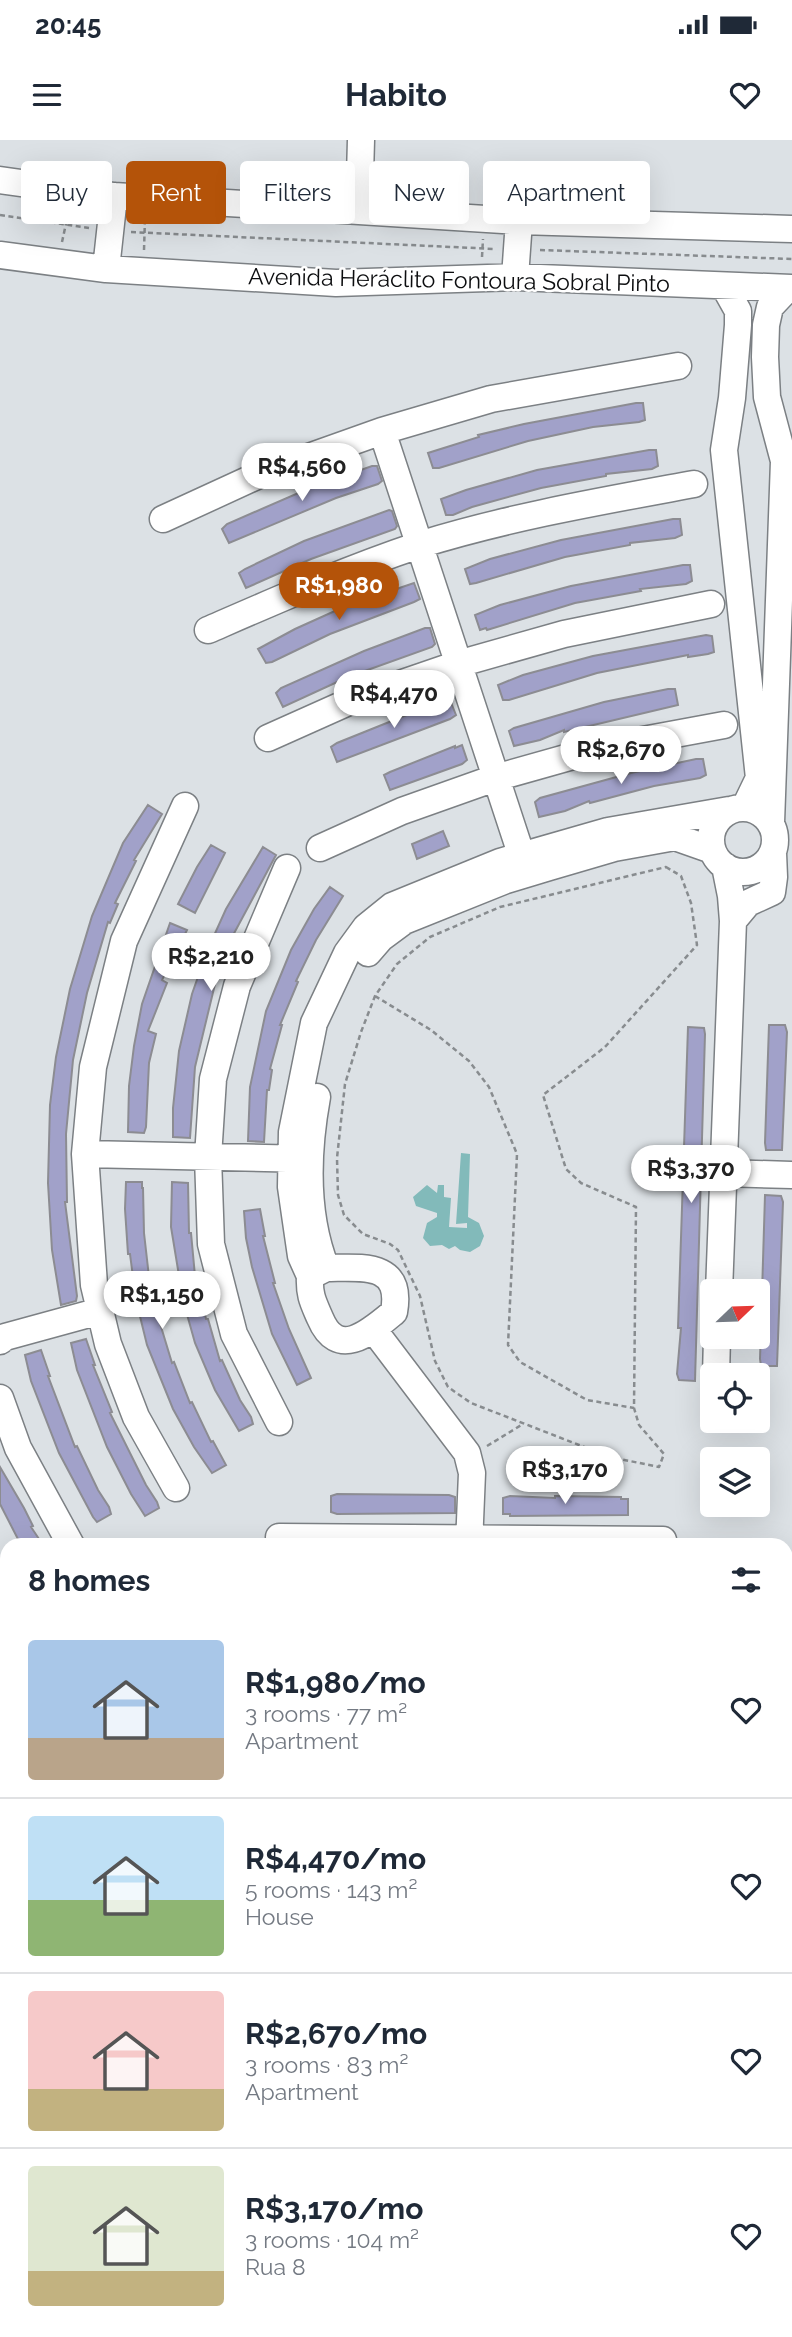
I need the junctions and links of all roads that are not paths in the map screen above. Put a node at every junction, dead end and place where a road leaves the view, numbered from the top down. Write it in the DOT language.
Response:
graph roads {
  1 [pos="361,140"];
  2 [pos="0,180"];
  3 [pos="114,196"];
  4 [pos="359,211"];
  5 [pos="483,218"];
  6 [pos="519,224"];
  7 [pos="640,224"];
  8 [pos="792,229"];
  9 [pos="0,255"];
  10 [pos="106,269"];
  11 [pos="515,277"];
  12 [pos="724,286"];
  13 [pos="790,288"];
  14 [pos="678,366"];
  15 [pos="767,397"];
  16 [pos="732,398"];
  17 [pos="382,431"];
  18 [pos="694,484"];
  19 [pos="163,519"];
  20 [pos="419,545"];
  21 [pos="741,596"];
  22 [pos="786,599"];
  23 [pos="711,604"];
  24 [pos="208,631"];
  25 [pos="458,664"];
  26 [pos="724,725"];
  27 [pos="268,738"];
  28 [pos="495,778"];
  29 [pos="185,806"];
  30 [pos="737,809"];
  31 [pos="771,823"];
  32 [pos="320,848"];
  33 [pos="773,853"];
  34 [pos="718,858"];
  35 [pos="524,864"];
  36 [pos="288,868"];
  37 [pos="733,921"];
  38 [pos="86,1154"];
  39 [pos="208,1157"];
  40 [pos="301,1158"];
  41 [pos="723,1173"];
  42 [pos="792,1175"];
  43 [pos="318,1272"];
  44 [pos="719,1279"];
  45 [pos="100,1311"];
  46 [pos="373,1329"];
  47 [pos="0,1341"];
  48 [pos="0,1398"];
  49 [pos="279,1422"];
  50 [pos="176,1488"];
  51 [pos="279,1537"];
  52 [pos="67,1538"];
  53 [pos="327,1538"];
  54 [pos="470,1538"];
  1 -- 4 [label="street"];
  2 -- 3 [label="street"];
  3 -- 4 [label="street"];
  3 -- 10 [label="street"];
  4 -- 5 [label="street"];
  6 -- 11 [label="street"];
  7 -- 8 [label="street"];
  9 -- 10 [label="street, Avenida Heráclito Fontoura Sobral Pinto"];
  10 -- 11 [label="street, Avenida Heráclito Fontoura Sobral Pinto"];
  11 -- 12 [label="street, Avenida Heráclito Fontoura Sobral Pinto"];
  12 -- 13 [label="street, Avenida Heráclito Fontoura Sobral Pinto"];
  12 -- 16 [label="street"];
  13 -- 15 [label="street"];
  14 -- 17 [label="street"];
  15 -- 16 [label="street"];
  15 -- 22 [label="street"];
  16 -- 21 [label="street"];
  17 -- 19 [label="street"];
  17 -- 20 [label="street"];
  18 -- 20 [label="street"];
  20 -- 24 [label="street"];
  20 -- 25 [label="street"];
  21 -- 22 [label="street"];
  21 -- 30 [label="street"];
  22 -- 31 [label="street"];
  23 -- 25 [label="street"];
  25 -- 27 [label="street"];
  25 -- 28 [label="street"];
  26 -- 28 [label="street"];
  28 -- 32 [label="street"];
  28 -- 35 [label="street"];
  29 -- 38 [label="street"];
  30 -- 31 [label="street"];
  30 -- 34 [label="street"];
  30 -- 35 [label="street"];
  31 -- 33 [label="street"];
  33 -- 34 [label="street"];
  33 -- 37 [label="street"];
  34 -- 35 [label="street"];
  34 -- 37 [label="street"];
  35 -- 40 [label="street"];
  36 -- 39 [label="street"];
  37 -- 41 [label="street"];
  38 -- 39 [label="street"];
  38 -- 45 [label="street"];
  39 -- 40 [label="street"];
  39 -- 49 [label="street"];
  40 -- 43 [label="street"];
  41 -- 42 [label="street"];
  41 -- 44 [label="street"];
  43 -- 46 [label="street"];
  43 -- 46 [label="street"];
  45 -- 47 [label="street"];
  45 -- 50 [label="street"];
  46 -- 54 [label="street"];
  48 -- 52 [label="street"];
  51 -- 53 [label="street"];
}
